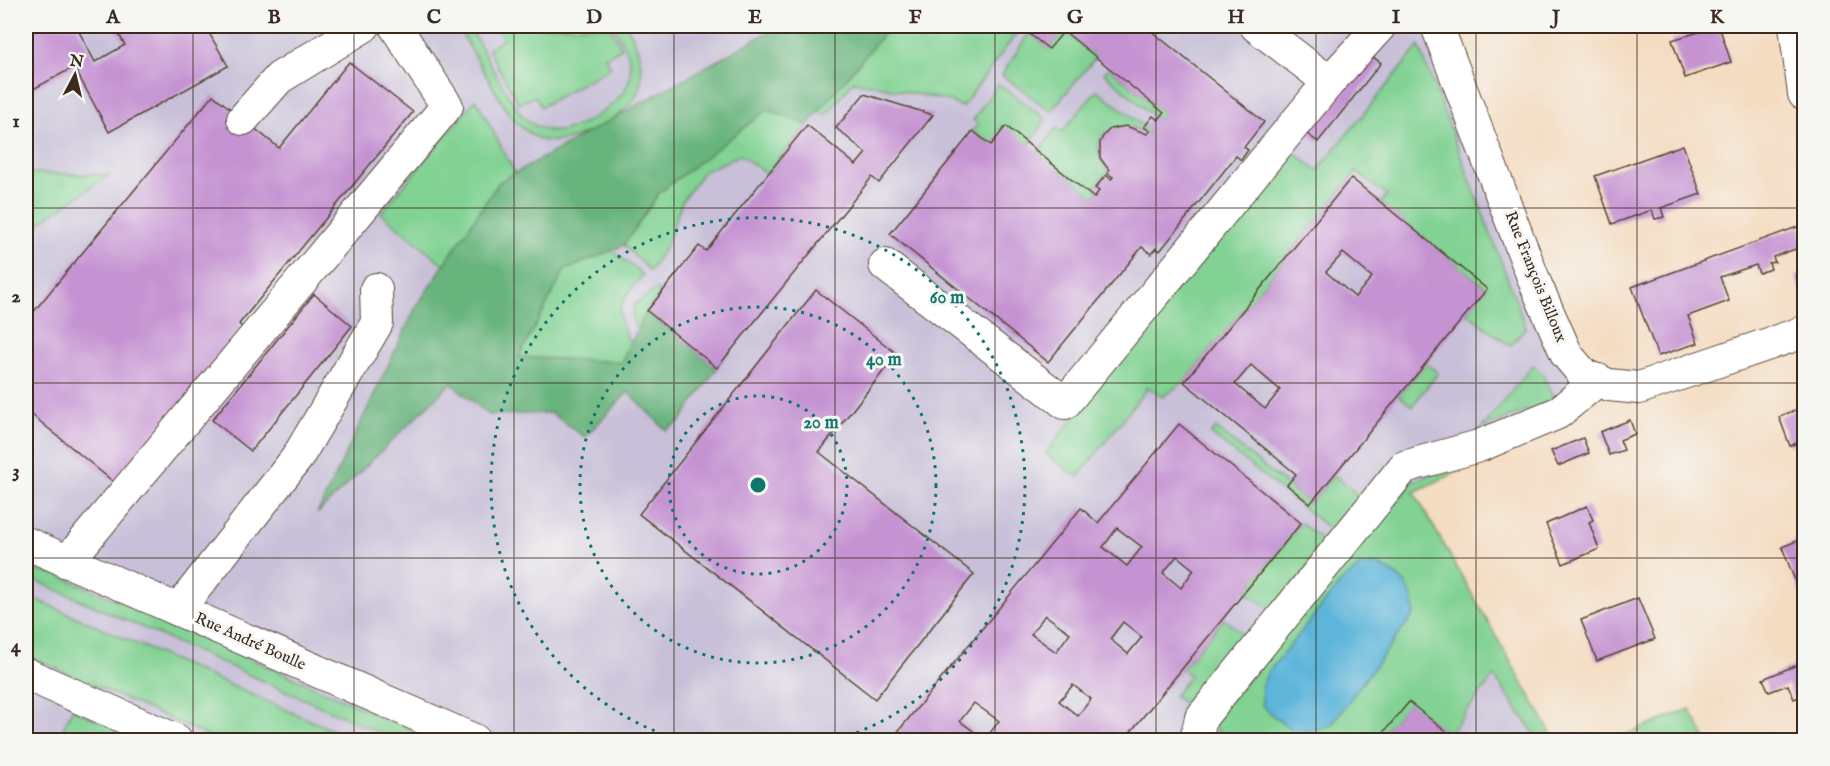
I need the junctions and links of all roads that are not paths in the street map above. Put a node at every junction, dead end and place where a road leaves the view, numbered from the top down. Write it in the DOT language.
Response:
graph roads {
  1 [pos="364,26"];
  2 [pos="395,26"];
  3 [pos="1256,26"];
  4 [pos="1380,26"];
  5 [pos="1437,26"];
  6 [pos="1795,26"];
  7 [pos="1329,82"];
  8 [pos="1804,94"];
  9 [pos="243,119"];
  10 [pos="885,265"];
  11 [pos="376,289"];
  12 [pos="1804,332"];
  13 [pos="1598,380"];
  14 [pos="26,543"];
  15 [pos="68,562"];
  16 [pos="178,610"];
  17 [pos="26,674"];
  18 [pos="176,741"];
  19 [pos="474,741"];
  20 [pos="1196,741"];
  1 -- 9 [label="street"];
  2 -- 15 [label="street"];
  3 -- 7 [label="street"];
  4 -- 7 [label="street"];
  5 -- 13 [label="street, Rue François Billoux"];
  6 -- 8 [label="street"];
  7 -- 10 [label="street"];
  11 -- 16 [label="street"];
  12 -- 13 [label="street, Rue François Billoux"];
  13 -- 20 [label="street"];
  14 -- 15 [label="street, Rue André Boulle"];
  15 -- 16 [label="street, Rue André Boulle"];
  16 -- 19 [label="street, Rue André Boulle"];
  17 -- 18 [label="street"];
}
